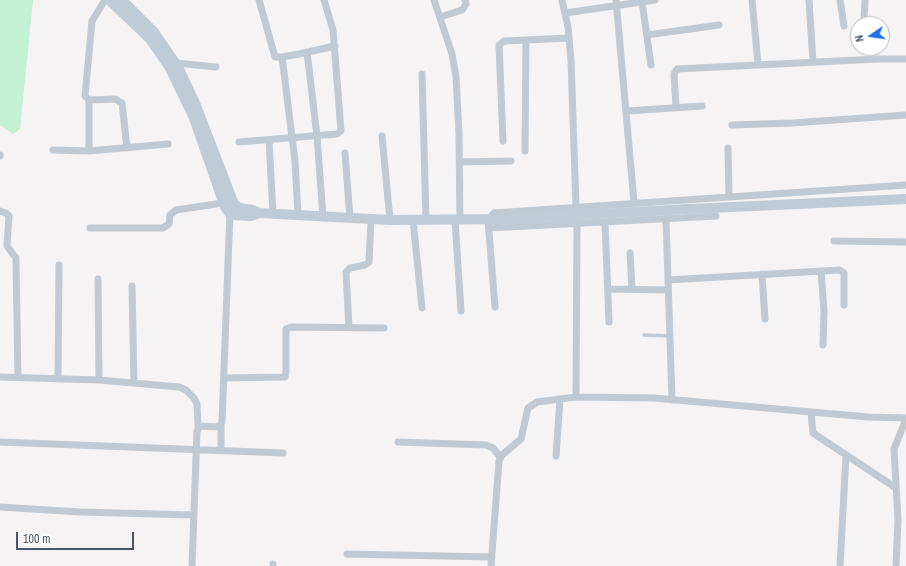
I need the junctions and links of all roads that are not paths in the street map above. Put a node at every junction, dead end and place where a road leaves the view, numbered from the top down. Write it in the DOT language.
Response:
graph roads {
  1 [pos="105,0"];
  2 [pos="109,0"];
  3 [pos="122,0"];
  4 [pos="259,0"];
  5 [pos="324,0"];
  6 [pos="434,0"];
  7 [pos="465,0"];
  8 [pos="562,0"];
  9 [pos="655,0"];
  10 [pos="752,0"];
  11 [pos="809,0"];
  12 [pos="840,0"];
  13 [pos="865,0"];
  14 [pos="642,2"];
  15 [pos="617,3"];
  16 [pos="565,13"];
  17 [pos="864,16"];
  18 [pos="440,18"];
  19 [pos="720,25"];
  20 [pos="844,26"];
  21 [pos="647,35"];
  22 [pos="569,38"];
  23 [pos="526,40"];
  24 [pos="335,46"];
  25 [pos="307,52"];
  26 [pos="282,58"];
  27 [pos="906,59"];
  28 [pos="813,62"];
  29 [pos="176,63"];
  30 [pos="758,64"];
  31 [pos="651,66"];
  32 [pos="216,67"];
  33 [pos="422,74"];
  34 [pos="89,100"];
  35 [pos="702,106"];
  36 [pos="676,107"];
  37 [pos="627,111"];
  38 [pos="906,115"];
  39 [pos="732,125"];
  40 [pos="317,136"];
  41 [pos="382,136"];
  42 [pos="292,138"];
  43 [pos="269,140"];
  44 [pos="502,141"];
  45 [pos="239,142"];
  46 [pos="168,144"];
  47 [pos="127,148"];
  48 [pos="728,148"];
  49 [pos="53,150"];
  50 [pos="89,151"];
  51 [pos="525,151"];
  52 [pos="345,152"];
  53 [pos="511,161"];
  54 [pos="460,162"];
  55 [pos="906,185"];
  56 [pos="729,197"];
  57 [pos="906,200"];
  58 [pos="228,202"];
  59 [pos="634,202"];
  60 [pos="576,207"];
  61 [pos="0,211"];
  62 [pos="230,214"];
  63 [pos="259,214"];
  64 [pos="273,214"];
  65 [pos="298,215"];
  66 [pos="716,216"];
  67 [pos="322,217"];
  68 [pos="350,219"];
  69 [pos="666,219"];
  70 [pos="371,220"];
  71 [pos="390,220"];
  72 [pos="413,220"];
  73 [pos="426,220"];
  74 [pos="457,220"];
  75 [pos="605,222"];
  76 [pos="489,224"];
  77 [pos="577,224"];
  78 [pos="90,228"];
  79 [pos="834,241"];
  80 [pos="906,242"];
  81 [pos="630,254"];
  82 [pos="59,265"];
  83 [pos="821,271"];
  84 [pos="762,274"];
  85 [pos="98,279"];
  86 [pos="668,280"];
  87 [pos="132,286"];
  88 [pos="608,289"];
  89 [pos="632,289"];
  90 [pos="668,290"];
  91 [pos="844,305"];
  92 [pos="495,307"];
  93 [pos="422,308"];
  94 [pos="461,311"];
  95 [pos="765,318"];
  96 [pos="609,322"];
  97 [pos="349,327"];
  98 [pos="384,328"];
  99 [pos="644,335"];
  100 [pos="670,336"];
  101 [pos="823,345"];
  102 [pos="0,377"];
  103 [pos="18,378"];
  104 [pos="224,378"];
  105 [pos="58,379"];
  106 [pos="99,380"];
  107 [pos="134,383"];
  108 [pos="576,397"];
  109 [pos="560,399"];
  110 [pos="672,400"];
  111 [pos="811,412"];
  112 [pos="906,418"];
  113 [pos="221,425"];
  114 [pos="198,428"];
  115 [pos="0,442"];
  116 [pos="398,442"];
  117 [pos="196,451"];
  118 [pos="221,451"];
  119 [pos="283,453"];
  120 [pos="846,455"];
  121 [pos="556,456"];
  122 [pos="500,457"];
  123 [pos="896,488"];
  124 [pos="0,507"];
  125 [pos="194,515"];
  126 [pos="347,554"];
  127 [pos="492,557"];
  128 [pos="192,566"];
  129 [pos="491,566"];
  130 [pos="840,566"];
  131 [pos="896,566"];
  1 -- 34 [label="street"];
  2 -- 58 [label="street"];
  3 -- 29 [label="street"];
  4 -- 26 [label="street"];
  5 -- 24 [label="street"];
  6 -- 18 [label="street"];
  7 -- 18 [label="street"];
  8 -- 16 [label="street"];
  9 -- 14 [label="street"];
  10 -- 30 [label="street"];
  11 -- 28 [label="street"];
  12 -- 20 [label="street"];
  13 -- 17 [label="street"];
  14 -- 15 [label="street"];
  14 -- 21 [label="street"];
  15 -- 16 [label="street"];
  15 -- 37 [label="street"];
  16 -- 22 [label="street"];
  18 -- 54 [label="street"];
  19 -- 21 [label="street"];
  21 -- 31 [label="street"];
  22 -- 23 [label="street"];
  22 -- 60 [label="street"];
  23 -- 44 [label="street"];
  23 -- 51 [label="street"];
  24 -- 25 [label="street"];
  24 -- 40 [label="street"];
  25 -- 26 [label="street"];
  25 -- 40 [label="street"];
  26 -- 42 [label="street"];
  27 -- 28 [label="street"];
  28 -- 30 [label="street"];
  29 -- 32 [label="street"];
  29 -- 58 [label="street"];
  30 -- 36 [label="street"];
  33 -- 73 [label="street"];
  34 -- 47 [label="street"];
  34 -- 50 [label="street"];
  35 -- 36 [label="street"];
  36 -- 37 [label="street"];
  37 -- 59 [label="street"];
  38 -- 39 [label="street"];
  40 -- 42 [label="street"];
  40 -- 67 [label="street"];
  41 -- 71 [label="street"];
  42 -- 43 [label="street"];
  42 -- 65 [label="street"];
  43 -- 45 [label="street"];
  43 -- 64 [label="street"];
  46 -- 47 [label="street"];
  47 -- 50 [label="street"];
  48 -- 56 [label="street"];
  49 -- 50 [label="street"];
  52 -- 68 [label="street"];
  53 -- 54 [label="street"];
  54 -- 74 [label="street"];
  55 -- 56 [label="street"];
  56 -- 59 [label="street"];
  57 -- 76 [label="street"];
  58 -- 62 [label="street"];
  58 -- 63 [label="street"];
  58 -- 78 [label="street"];
  59 -- 60 [label="street"];
  60 -- 76 [label="street"];
  61 -- 103 [label="street"];
  62 -- 63 [label="street"];
  62 -- 104 [label="street"];
  63 -- 64 [label="street"];
  64 -- 65 [label="street"];
  65 -- 67 [label="street"];
  66 -- 69 [label="street"];
  67 -- 68 [label="street"];
  68 -- 70 [label="street"];
  69 -- 75 [label="street"];
  69 -- 86 [label="street"];
  70 -- 71 [label="street"];
  70 -- 97 [label="street"];
  71 -- 72 [label="street"];
  72 -- 73 [label="street"];
  72 -- 93 [label="street"];
  73 -- 74 [label="street"];
  74 -- 76 [label="street"];
  74 -- 94 [label="street"];
  75 -- 77 [label="street"];
  75 -- 88 [label="street"];
  76 -- 77 [label="street"];
  76 -- 92 [label="street"];
  77 -- 108 [label="street"];
  79 -- 80 [label="street"];
  81 -- 89 [label="street"];
  82 -- 105 [label="street"];
  83 -- 84 [label="street"];
  83 -- 91 [label="street"];
  83 -- 101 [label="street"];
  84 -- 86 [label="street"];
  84 -- 95 [label="street"];
  85 -- 106 [label="street"];
  86 -- 90 [label="street"];
  87 -- 107 [label="street"];
  88 -- 89 [label="street"];
  88 -- 96 [label="street"];
  89 -- 90 [label="street"];
  90 -- 100 [label="street"];
  97 -- 98 [label="street"];
  97 -- 104 [label="street"];
  99 -- 100 [label="lane"];
  100 -- 110 [label="street"];
  102 -- 103 [label="street"];
  103 -- 105 [label="street"];
  104 -- 113 [label="street"];
  105 -- 106 [label="street"];
  106 -- 107 [label="street"];
  107 -- 114 [label="street"];
  108 -- 109 [label="street"];
  108 -- 110 [label="street"];
  109 -- 121 [label="street"];
  109 -- 122 [label="street"];
  110 -- 111 [label="street"];
  111 -- 112 [label="street"];
  111 -- 120 [label="street"];
  112 -- 123 [label="street"];
  113 -- 114 [label="street"];
  113 -- 118 [label="street"];
  114 -- 117 [label="street"];
  115 -- 117 [label="street"];
  116 -- 122 [label="street"];
  117 -- 118 [label="street"];
  117 -- 125 [label="street"];
  118 -- 119 [label="street"];
  120 -- 123 [label="street"];
  120 -- 130 [label="street"];
  122 -- 127 [label="street"];
  123 -- 131 [label="street"];
  124 -- 125 [label="street"];
  125 -- 128 [label="street"];
  126 -- 127 [label="street"];
  127 -- 129 [label="street"];
}
